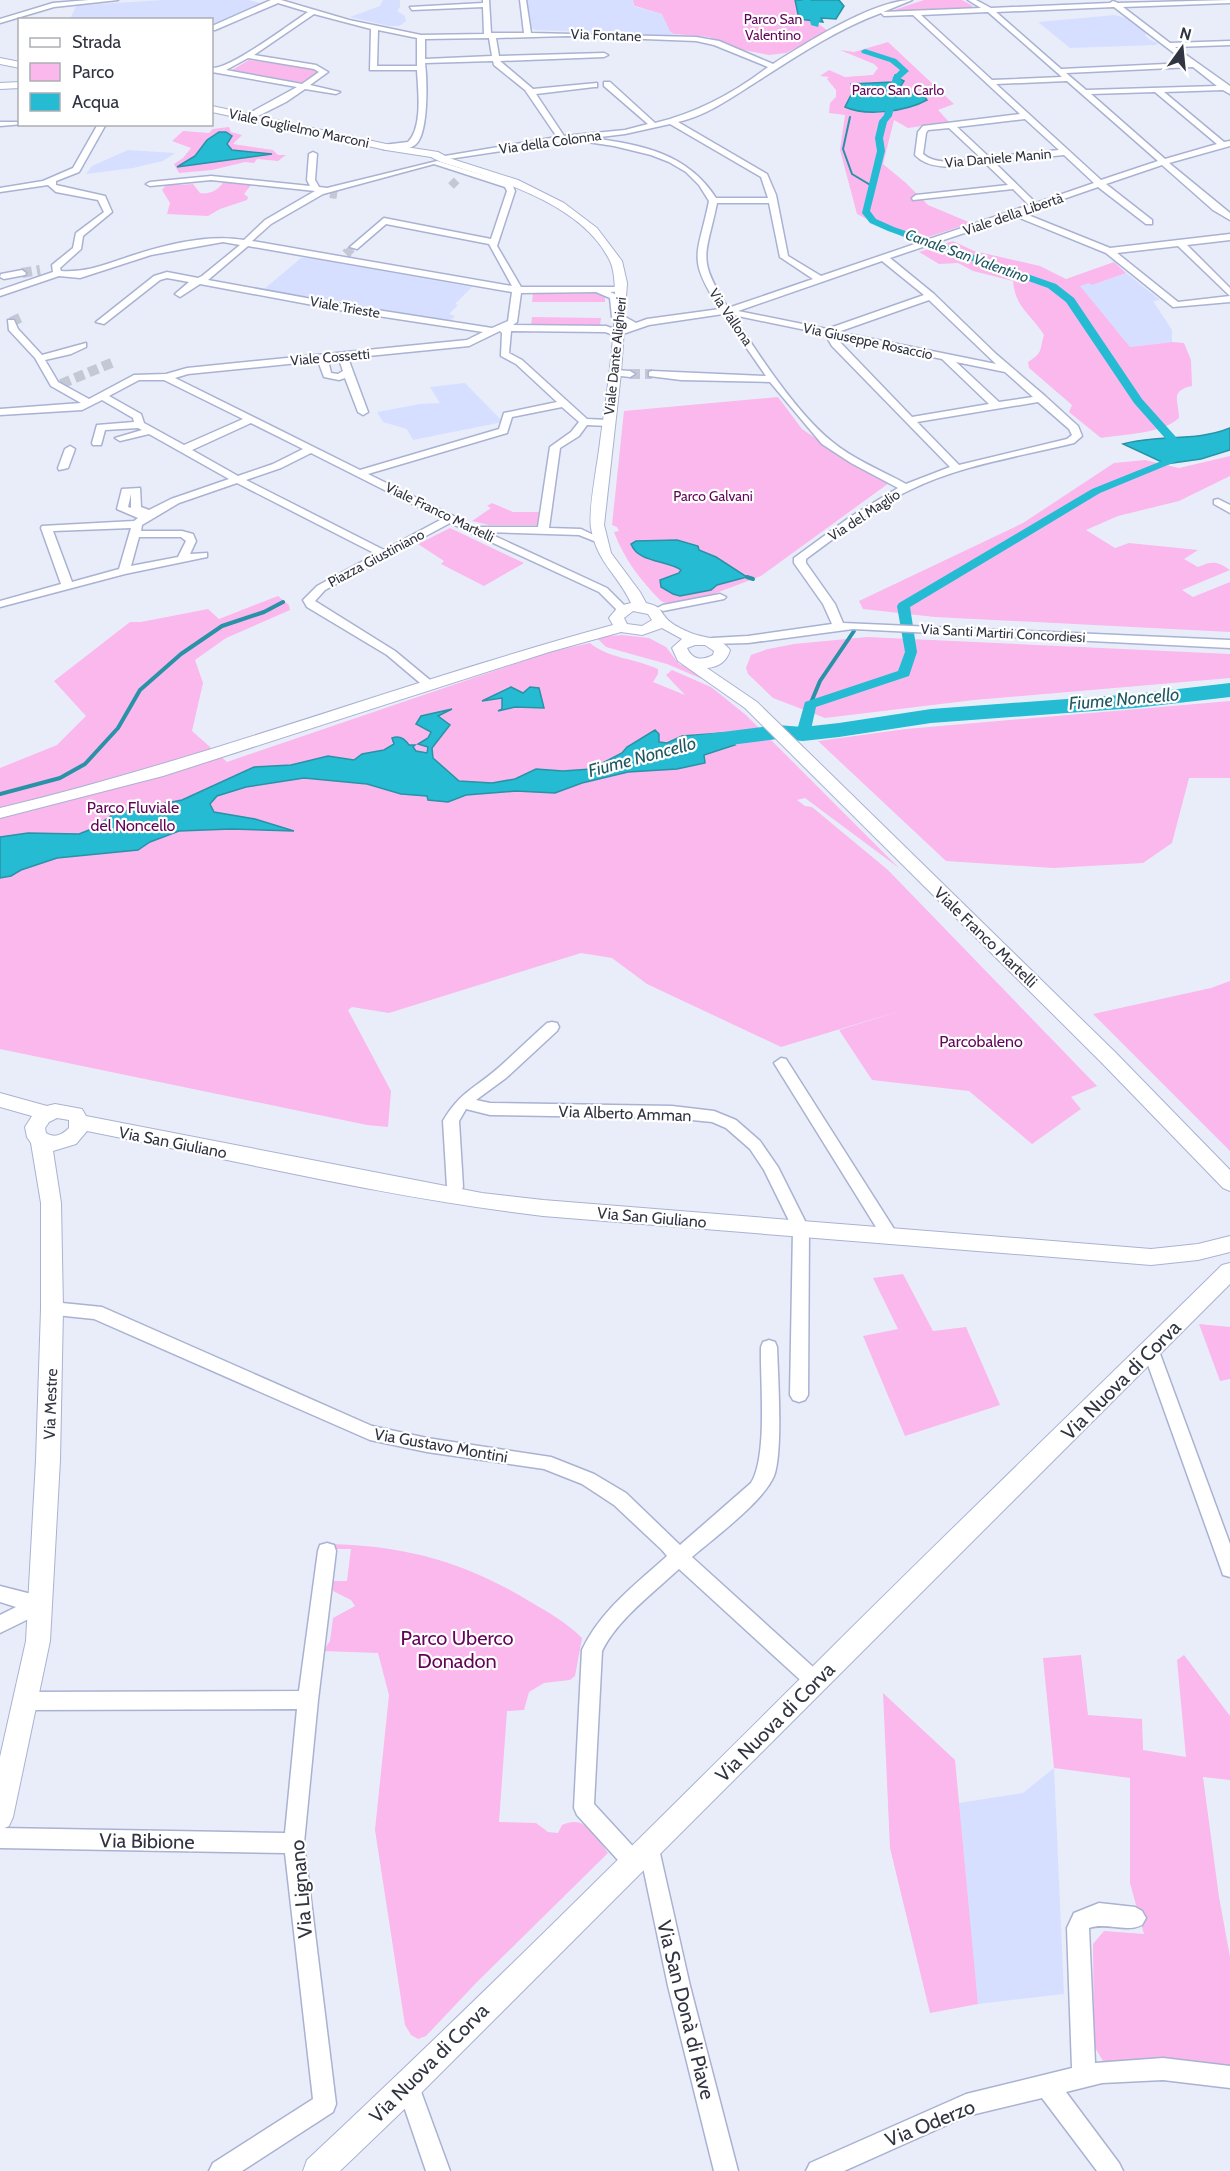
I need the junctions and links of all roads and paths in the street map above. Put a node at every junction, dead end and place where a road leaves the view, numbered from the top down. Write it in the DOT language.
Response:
graph roads {
  1 [pos="115,0"];
  2 [pos="275,0"];
  3 [pos="523,0"];
  4 [pos="909,0"];
  5 [pos="972,0"];
  6 [pos="1104,0"];
  7 [pos="1216,1"];
  8 [pos="1230,1"];
  9 [pos="71,2"];
  10 [pos="485,3"];
  11 [pos="1122,3"];
  12 [pos="412,4"];
  13 [pos="990,10"];
  14 [pos="67,11"];
  15 [pos="313,12"];
  16 [pos="915,13"];
  17 [pos="1230,13"];
  18 [pos="884,14"];
  19 [pos="415,18"];
  20 [pos="0,21"];
  21 [pos="375,27"];
  22 [pos="410,27"];
  23 [pos="213,28"];
  24 [pos="388,30"];
  25 [pos="422,34"];
  26 [pos="528,34"];
  27 [pos="490,35"];
  28 [pos="1230,43"];
  29 [pos="1167,45"];
  30 [pos="796,53"];
  31 [pos="604,55"];
  32 [pos="750,55"];
  33 [pos="247,56"];
  34 [pos="495,58"];
  35 [pos="0,61"];
  36 [pos="422,64"];
  37 [pos="18,65"];
  38 [pos="1195,65"];
  39 [pos="214,71"];
  40 [pos="770,71"];
  41 [pos="1060,71"];
  42 [pos="1070,80"];
  43 [pos="990,82"];
  44 [pos="607,84"];
  45 [pos="18,85"];
  46 [pos="0,86"];
  47 [pos="304,86"];
  48 [pos="594,86"];
  49 [pos="1228,89"];
  50 [pos="1157,90"];
  51 [pos="336,92"];
  52 [pos="530,92"];
  53 [pos="1086,93"];
  54 [pos="213,109"];
  55 [pos="1026,116"];
  56 [pos="249,117"];
  57 [pos="672,122"];
  58 [pos="0,124"];
  59 [pos="18,124"];
  60 [pos="950,124"];
  61 [pos="101,126"];
  62 [pos="654,126"];
  63 [pos="625,132"];
  64 [pos="417,137"];
  65 [pos="574,138"];
  66 [pos="562,139"];
  67 [pos="1226,144"];
  68 [pos="624,145"];
  69 [pos="386,147"];
  70 [pos="1066,152"];
  71 [pos="477,153"];
  72 [pos="313,154"];
  73 [pos="417,156"];
  74 [pos="986,160"];
  75 [pos="440,161"];
  76 [pos="1166,162"];
  77 [pos="398,170"];
  78 [pos="476,170"];
  79 [pos="52,181"];
  80 [pos="150,184"];
  81 [pos="1100,184"];
  82 [pos="1013,187"];
  83 [pos="5,189"];
  84 [pos="531,190"];
  85 [pos="511,191"];
  86 [pos="328,192"];
  87 [pos="916,198"];
  88 [pos="771,200"];
  89 [pos="713,201"];
  90 [pos="1035,206"];
  91 [pos="1016,213"];
  92 [pos="1230,217"];
  93 [pos="1149,222"];
  94 [pos="253,234"];
  95 [pos="1230,237"];
  96 [pos="223,239"];
  97 [pos="493,242"];
  98 [pos="1179,242"];
  99 [pos="245,243"];
  100 [pos="1109,251"];
  101 [pos="347,253"];
  102 [pos="884,258"];
  103 [pos="40,270"];
  104 [pos="22,273"];
  105 [pos="57,273"];
  106 [pos="4,276"];
  107 [pos="200,280"];
  108 [pos="821,280"];
  109 [pos="517,290"];
  110 [pos="621,290"];
  111 [pos="598,291"];
  112 [pos="0,293"];
  113 [pos="1230,293"];
  114 [pos="180,294"];
  115 [pos="931,296"];
  116 [pos="1230,299"];
  117 [pos="620,312"];
  118 [pos="727,312"];
  119 [pos="658,320"];
  120 [pos="11,322"];
  121 [pos="101,322"];
  122 [pos="636,325"];
  123 [pos="497,330"];
  124 [pos="828,332"];
  125 [pos="617,333"];
  126 [pos="83,345"];
  127 [pos="342,355"];
  128 [pos="44,357"];
  129 [pos="322,357"];
  130 [pos="946,357"];
  131 [pos="1008,370"];
  132 [pos="347,373"];
  133 [pos="615,374"];
  134 [pos="630,374"];
  135 [pos="652,374"];
  136 [pos="166,378"];
  137 [pos="774,379"];
  138 [pos="102,396"];
  139 [pos="1042,398"];
  140 [pos="564,404"];
  141 [pos="997,406"];
  142 [pos="85,407"];
  143 [pos="0,412"];
  144 [pos="363,412"];
  145 [pos="251,420"];
  146 [pos="911,420"];
  147 [pos="584,422"];
  148 [pos="608,423"];
  149 [pos="112,426"];
  150 [pos="145,427"];
  151 [pos="120,438"];
  152 [pos="97,443"];
  153 [pos="185,448"];
  154 [pos="71,449"];
  155 [pos="310,450"];
  156 [pos="63,468"];
  157 [pos="958,470"];
  158 [pos="358,473"];
  159 [pos="238,480"];
  160 [pos="906,488"];
  161 [pos="1218,502"];
  162 [pos="1230,510"];
  163 [pos="451,518"];
  164 [pos="141,522"];
  165 [pos="543,532"];
  166 [pos="494,534"];
  167 [pos="599,540"];
  168 [pos="384,554"];
  169 [pos="203,555"];
  170 [pos="182,560"];
  171 [pos="124,571"];
  172 [pos="68,587"];
  173 [pos="720,597"];
  174 [pos="0,604"];
  175 [pos="640,607"];
  176 [pos="623,610"];
  177 [pos="662,614"];
  178 [pos="839,626"];
  179 [pos="622,627"];
  180 [pos="644,631"];
  181 [pos="687,644"];
  182 [pos="1230,644"];
  183 [pos="717,652"];
  184 [pos="693,663"];
  185 [pos="430,684"];
  186 [pos="751,705"];
  187 [pos="0,813"];
  188 [pos="552,1027"];
  189 [pos="782,1063"];
  190 [pos="0,1100"];
  191 [pos="462,1103"];
  192 [pos="0,1112"];
  193 [pos="80,1122"];
  194 [pos="42,1127"];
  195 [pos="62,1142"];
  196 [pos="1224,1178"];
  197 [pos="1230,1191"];
  198 [pos="451,1196"];
  199 [pos="51,1203"];
  200 [pos="801,1229"];
  201 [pos="890,1236"];
  202 [pos="1230,1244"];
  203 [pos="1230,1271"];
  204 [pos="52,1309"];
  205 [pos="769,1347"];
  206 [pos="1151,1351"];
  207 [pos="799,1395"];
  208 [pos="327,1551"];
  209 [pos="679,1557"];
  210 [pos="1230,1569"];
  211 [pos="0,1594"];
  212 [pos="40,1604"];
  213 [pos="0,1624"];
  214 [pos="814,1681"];
  215 [pos="308,1700"];
  216 [pos="27,1701"];
  217 [pos="0,1817"];
  218 [pos="0,1838"];
  219 [pos="294,1843"];
  220 [pos="641,1856"];
  221 [pos="1135,1918"];
  222 [pos="1084,2077"];
  223 [pos="1230,2077"];
  224 [pos="408,2086"];
  225 [pos="1047,2086"];
  226 [pos="221,2171"];
  227 [pos="318,2171"];
  228 [pos="438,2171"];
  229 [pos="726,2171"];
  230 [pos="818,2171"];
  231 [pos="1112,2171"];
  1 -- 9 [label="street"];
  2 -- 15 [label="street, Via Fontane"];
  2 -- 23 [label="street"];
  3 -- 26 [label="street"];
  4 -- 30 [label="street, Via della Colonna"];
  5 -- 13 [label="street"];
  6 -- 11 [label="street"];
  7 -- 8 [label="street"];
  7 -- 11 [label="street"];
  7 -- 17 [label="street"];
  9 -- 14 [label="street"];
  9 -- 20 [label="street"];
  10 -- 12 [label="street"];
  10 -- 27 [label="street"];
  11 -- 13 [label="street"];
  11 -- 29 [label="street"];
  12 -- 19 [label="street"];
  13 -- 16 [label="street"];
  13 -- 41 [label="street"];
  15 -- 21 [label="street, Via Fontane"];
  15 -- 33 [label="street"];
  16 -- 18 [label="street"];
  16 -- 43 [label="street"];
  21 -- 24 [label="street, Via Fontane"];
  21 -- 36 [label="street"];
  22 -- 24 [label="street"];
  24 -- 25 [label="street, Via Fontane"];
  25 -- 27 [label="street, Via Fontane"];
  25 -- 36 [label="street"];
  26 -- 27 [label="street, Via Fontane"];
  26 -- 32 [label="street, Via Fontane"];
  27 -- 34 [label="street"];
  28 -- 29 [label="street"];
  29 -- 38 [label="street"];
  30 -- 32 [label="street"];
  30 -- 40 [label="street, Via della Colonna"];
  31 -- 34 [label="street"];
  32 -- 40 [label="street, Via Fontane"];
  33 -- 39 [label="street"];
  33 -- 47 [label="street"];
  34 -- 36 [label="street"];
  34 -- 52 [label="street"];
  35 -- 37 [label="main road"];
  36 -- 64 [label="street"];
  38 -- 41 [label="street"];
  38 -- 49 [label="street"];
  39 -- 47 [label="street"];
  40 -- 57 [label="street, Via della Colonna"];
  41 -- 42 [label="street"];
  42 -- 43 [label="street"];
  42 -- 53 [label="street"];
  43 -- 55 [label="street"];
  44 -- 62 [label="street"];
  45 -- 46 [label="main road"];
  47 -- 51 [label="street"];
  47 -- 56 [label="street"];
  48 -- 52 [label="street"];
  49 -- 50 [label="street"];
  50 -- 53 [label="street"];
  50 -- 67 [label="street"];
  52 -- 66 [label="street"];
  53 -- 76 [label="street"];
  54 -- 56 [label="main road, Viale Guglielmo Marconi"];
  55 -- 60 [label="street, Via Daniele Manin"];
  55 -- 70 [label="street"];
  56 -- 69 [label="main road, Viale Guglielmo Marconi"];
  57 -- 62 [label="street, Via della Colonna"];
  57 -- 88 [label="street"];
  58 -- 59 [label="street"];
  60 -- 74 [label="street"];
  60 -- 74 [label="street, Via Daniele Manin"];
  61 -- 79 [label="street"];
  62 -- 63 [label="street, Via della Colonna"];
  63 -- 65 [label="street, Via della Colonna"];
  63 -- 68 [label="street"];
  64 -- 69 [label="street"];
  64 -- 73 [label="street"];
  65 -- 66 [label="street, Via della Colonna"];
  65 -- 68 [label="street"];
  66 -- 71 [label="street, Via della Colonna"];
  67 -- 76 [label="street, Viale della Libertà"];
  68 -- 89 [label="street"];
  69 -- 73 [label="main road, Viale Guglielmo Marconi"];
  70 -- 74 [label="street, Via Daniele Manin"];
  70 -- 81 [label="street"];
  71 -- 75 [label="street, Via della Colonna"];
  71 -- 78 [label="street"];
  72 -- 86 [label="street"];
  73 -- 75 [label="main road"];
  73 -- 75 [label="main road"];
  73 -- 77 [label="street"];
  74 -- 82 [label="street"];
  75 -- 77 [label="street, Via della Colonna"];
  75 -- 78 [label="main road, Viale Dante Alighieri"];
  75 -- 85 [label="street"];
  76 -- 81 [label="street, Viale della Libertà"];
  76 -- 92 [label="street"];
  77 -- 86 [label="street"];
  78 -- 84 [label="main road, Viale Dante Alighieri"];
  79 -- 83 [label="street"];
  79 -- 105 [label="street"];
  80 -- 86 [label="street"];
  81 -- 90 [label="street, Viale della Libertà"];
  81 -- 93 [label="street"];
  82 -- 87 [label="street"];
  82 -- 90 [label="street"];
  84 -- 85 [label="street"];
  84 -- 110 [label="main road, Viale Dante Alighieri"];
  85 -- 97 [label="street"];
  86 -- 94 [label="street"];
  88 -- 89 [label="street"];
  88 -- 108 [label="street"];
  89 -- 118 [label="street, Via Vallona"];
  90 -- 91 [label="street, Viale della Libertà"];
  91 -- 100 [label="street"];
  91 -- 102 [label="street, Viale della Libertà"];
  94 -- 96 [label="street"];
  94 -- 99 [label="street"];
  95 -- 98 [label="street"];
  96 -- 99 [label="street"];
  96 -- 105 [label="street"];
  97 -- 101 [label="street"];
  97 -- 109 [label="street"];
  98 -- 100 [label="street"];
  98 -- 113 [label="street"];
  99 -- 101 [label="street"];
  99 -- 107 [label="street"];
  100 -- 116 [label="street"];
  101 -- 109 [label="street"];
  102 -- 108 [label="street, Viale della Libertà"];
  102 -- 115 [label="street"];
  103 -- 105 [label="street"];
  104 -- 106 [label="street"];
  105 -- 112 [label="street"];
  107 -- 114 [label="street"];
  107 -- 121 [label="street, Viale Trieste"];
  107 -- 123 [label="street, Viale Trieste"];
  108 -- 118 [label="street, Viale della Libertà"];
  109 -- 111 [label="street"];
  109 -- 123 [label="street"];
  110 -- 111 [label="street"];
  110 -- 117 [label="main road, Viale Dante Alighieri"];
  111 -- 117 [label="street"];
  115 -- 124 [label="street"];
  115 -- 131 [label="street"];
  117 -- 119 [label="street, Viale della Libertà"];
  117 -- 122 [label="street"];
  117 -- 125 [label="main road, Viale Dante Alighieri"];
  118 -- 119 [label="street, Viale della Libertà"];
  118 -- 124 [label="street, Via Giuseppe Rosaccio"];
  118 -- 137 [label="street, Via Vallona"];
  119 -- 122 [label="street, Viale della Libertà"];
  120 -- 142 [label="street"];
  122 -- 125 [label="street, Viale della Libertà"];
  123 -- 125 [label="street, Viale Trieste"];
  123 -- 127 [label="street, Viale Cossetti"];
  123 -- 140 [label="street"];
  124 -- 130 [label="street, Via Giuseppe Rosaccio"];
  124 -- 146 [label="street"];
  125 -- 133 [label="main road, Viale Dante Alighieri"];
  126 -- 128 [label="street"];
  127 -- 129 [label="street, Viale Cossetti"];
  127 -- 132 [label="street"];
  129 -- 132 [label="street"];
  129 -- 136 [label="street, Viale Cossetti"];
  130 -- 131 [label="street, Via Giuseppe Rosaccio"];
  130 -- 141 [label="street"];
  131 -- 139 [label="street"];
  132 -- 144 [label="street"];
  133 -- 134 [label="street"];
  133 -- 148 [label="main road, Viale Dante Alighieri"];
  135 -- 137 [label="street"];
  136 -- 138 [label="street"];
  136 -- 145 [label="street, Viale Franco Martelli"];
  137 -- 160 [label="street, Via Vallona"];
  138 -- 142 [label="street"];
  138 -- 150 [label="street"];
  139 -- 141 [label="street"];
  139 -- 157 [label="street, Via del Maglio"];
  140 -- 147 [label="street"];
  140 -- 158 [label="street"];
  141 -- 146 [label="street"];
  142 -- 143 [label="street"];
  142 -- 149 [label="street"];
  145 -- 153 [label="street"];
  145 -- 155 [label="street, Viale Franco Martelli"];
  146 -- 157 [label="street"];
  147 -- 148 [label="street"];
  147 -- 165 [label="street"];
  148 -- 167 [label="main road, Viale Dante Alighieri"];
  149 -- 150 [label="street"];
  149 -- 152 [label="street"];
  150 -- 151 [label="street"];
  150 -- 153 [label="street"];
  153 -- 159 [label="street"];
  154 -- 156 [label="street"];
  155 -- 158 [label="street, Viale Franco Martelli"];
  155 -- 159 [label="street"];
  157 -- 160 [label="street, Via del Maglio"];
  158 -- 163 [label="street, Viale Franco Martelli"];
  159 -- 164 [label="street"];
  159 -- 168 [label="street"];
  160 -- 178 [label="street, Via del Maglio"];
  161 -- 162 [label="street"];
  163 -- 166 [label="street, Viale Franco Martelli"];
  163 -- 168 [label="street, Piazza Giustiniano"];
  164 -- 170 [label="street"];
  164 -- 171 [label="street"];
  164 -- 172 [label="street"];
  165 -- 166 [label="street"];
  165 -- 167 [label="street"];
  166 -- 176 [label="street, Viale Franco Martelli"];
  167 -- 175 [label="main road, Viale Dante Alighieri"];
  168 -- 185 [label="street, Piazza Giustiniano"];
  169 -- 170 [label="street"];
  170 -- 171 [label="street"];
  171 -- 172 [label="street"];
  172 -- 174 [label="street"];
  173 -- 177 [label="street"];
  175 -- 176 [label="main road"];
  175 -- 177 [label="main road, Viale Franco Martelli"];
  176 -- 179 [label="main road"];
  177 -- 180 [label="main road"];
  177 -- 181 [label="main road, Viale Franco Martelli"];
  178 -- 182 [label="street, Via Santi Martiri Concordiesi"];
  178 -- 183 [label="street, Via Santi Martiri Concordiesi"];
  179 -- 180 [label="main road, Viale Franco Martelli"];
  179 -- 185 [label="main road"];
  180 -- 181 [label="main road, Viale Franco Martelli"];
  181 -- 183 [label="main road, Viale Franco Martelli"];
  181 -- 184 [label="main road, Viale Franco Martelli"];
  183 -- 184 [label="main road"];
  183 -- 186 [label="main road, Viale Franco Martelli"];
  184 -- 186 [label="main road, Viale Franco Martelli"];
  185 -- 187 [label="main road"];
  186 -- 196 [label="main road, Viale Franco Martelli"];
  188 -- 191 [label="street"];
  189 -- 201 [label="street"];
  190 -- 194 [label="main road"];
  191 -- 198 [label="street"];
  191 -- 200 [label="street, Via Alberto Amman"];
  192 -- 194 [label="main road"];
  193 -- 194 [label="main road, Via San Giuliano"];
  193 -- 195 [label="main road"];
  193 -- 198 [label="main road, Via San Giuliano"];
  194 -- 195 [label="main road"];
  194 -- 199 [label="main road, Via Mestre"];
  195 -- 199 [label="main road, Via Mestre"];
  196 -- 197 [label="main road, Viale Franco Martelli"];
  198 -- 200 [label="main road, Via San Giuliano"];
  199 -- 204 [label="main road, Via Mestre"];
  200 -- 201 [label="main road, Via San Giuliano"];
  200 -- 207 [label="street"];
  201 -- 202 [label="main road, Via San Giuliano"];
  203 -- 206 [label="main road, Via Nuova di Corva"];
  204 -- 209 [label="street, Via Gustavo Montini"];
  204 -- 212 [label="main road, Via Mestre"];
  205 -- 209 [label="street"];
  206 -- 210 [label="street"];
  206 -- 214 [label="main road, Via Nuova di Corva"];
  208 -- 215 [label="street, Via Lignano"];
  209 -- 214 [label="street, Via Gustavo Montini"];
  209 -- 220 [label="street"];
  211 -- 212 [label="street"];
  212 -- 213 [label="street"];
  212 -- 216 [label="main road, Via Mestre"];
  214 -- 220 [label="main road, Via Nuova di Corva"];
  215 -- 216 [label="street"];
  215 -- 219 [label="street, Via Lignano"];
  216 -- 217 [label="main road, Via Mestre"];
  218 -- 219 [label="street, Via Bibione"];
  219 -- 226 [label="street, Via Lignano"];
  220 -- 224 [label="main road, Via Nuova di Corva"];
  220 -- 229 [label="street, Via San Donà di Piave"];
  221 -- 222 [label="street"];
  222 -- 223 [label="street, Via Oderzo"];
  222 -- 225 [label="street, Via Oderzo"];
  224 -- 227 [label="main road, Via Nuova di Corva"];
  224 -- 228 [label="street"];
  225 -- 230 [label="street, Via Oderzo"];
  225 -- 231 [label="street"];
}
